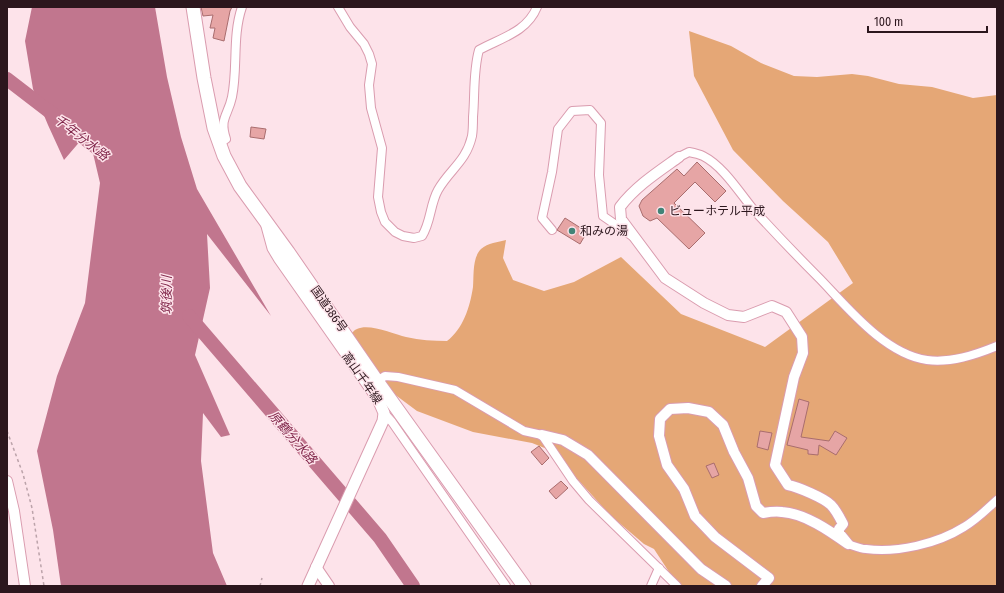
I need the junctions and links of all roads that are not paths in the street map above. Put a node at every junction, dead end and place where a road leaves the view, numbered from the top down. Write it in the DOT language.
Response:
graph roads {
  1 [pos="193,7"];
  2 [pos="242,7"];
  3 [pos="338,7"];
  4 [pos="537,7"];
  5 [pos="219,143"];
  6 [pos="679,157"];
  7 [pos="266,223"];
  8 [pos="552,230"];
  9 [pos="636,239"];
  10 [pos="997,346"];
  11 [pos="377,380"];
  12 [pos="384,417"];
  13 [pos="542,435"];
  14 [pos="7,482"];
  15 [pos="997,500"];
  16 [pos="848,544"];
  17 [pos="318,564"];
  18 [pos="659,568"];
  19 [pos="25,586"];
  20 [pos="308,586"];
  21 [pos="329,586"];
  22 [pos="506,586"];
  23 [pos="524,586"];
  24 [pos="651,586"];
  25 [pos="677,586"];
  26 [pos="726,586"];
  27 [pos="762,586"];
  1 -- 5 [label="highway, 国道386号"];
  2 -- 5 [label="street"];
  3 -- 4 [label="street"];
  5 -- 7 [label="highway, 国道386号"];
  6 -- 9 [label="street"];
  6 -- 10 [label="street"];
  7 -- 11 [label="highway, 国道386号"];
  7 -- 12 [label="main road, 高山千年線"];
  8 -- 9 [label="street"];
  9 -- 16 [label="street"];
  11 -- 13 [label="street"];
  11 -- 23 [label="highway, 国道386号"];
  12 -- 17 [label="main road, 高山千年線"];
  12 -- 22 [label="street"];
  13 -- 18 [label="street"];
  13 -- 26 [label="street"];
  14 -- 19 [label="street"];
  15 -- 16 [label="street"];
  16 -- 27 [label="street"];
  17 -- 20 [label="main road, 高山千年線"];
  17 -- 21 [label="street"];
  18 -- 24 [label="street"];
  18 -- 25 [label="street"];
}
